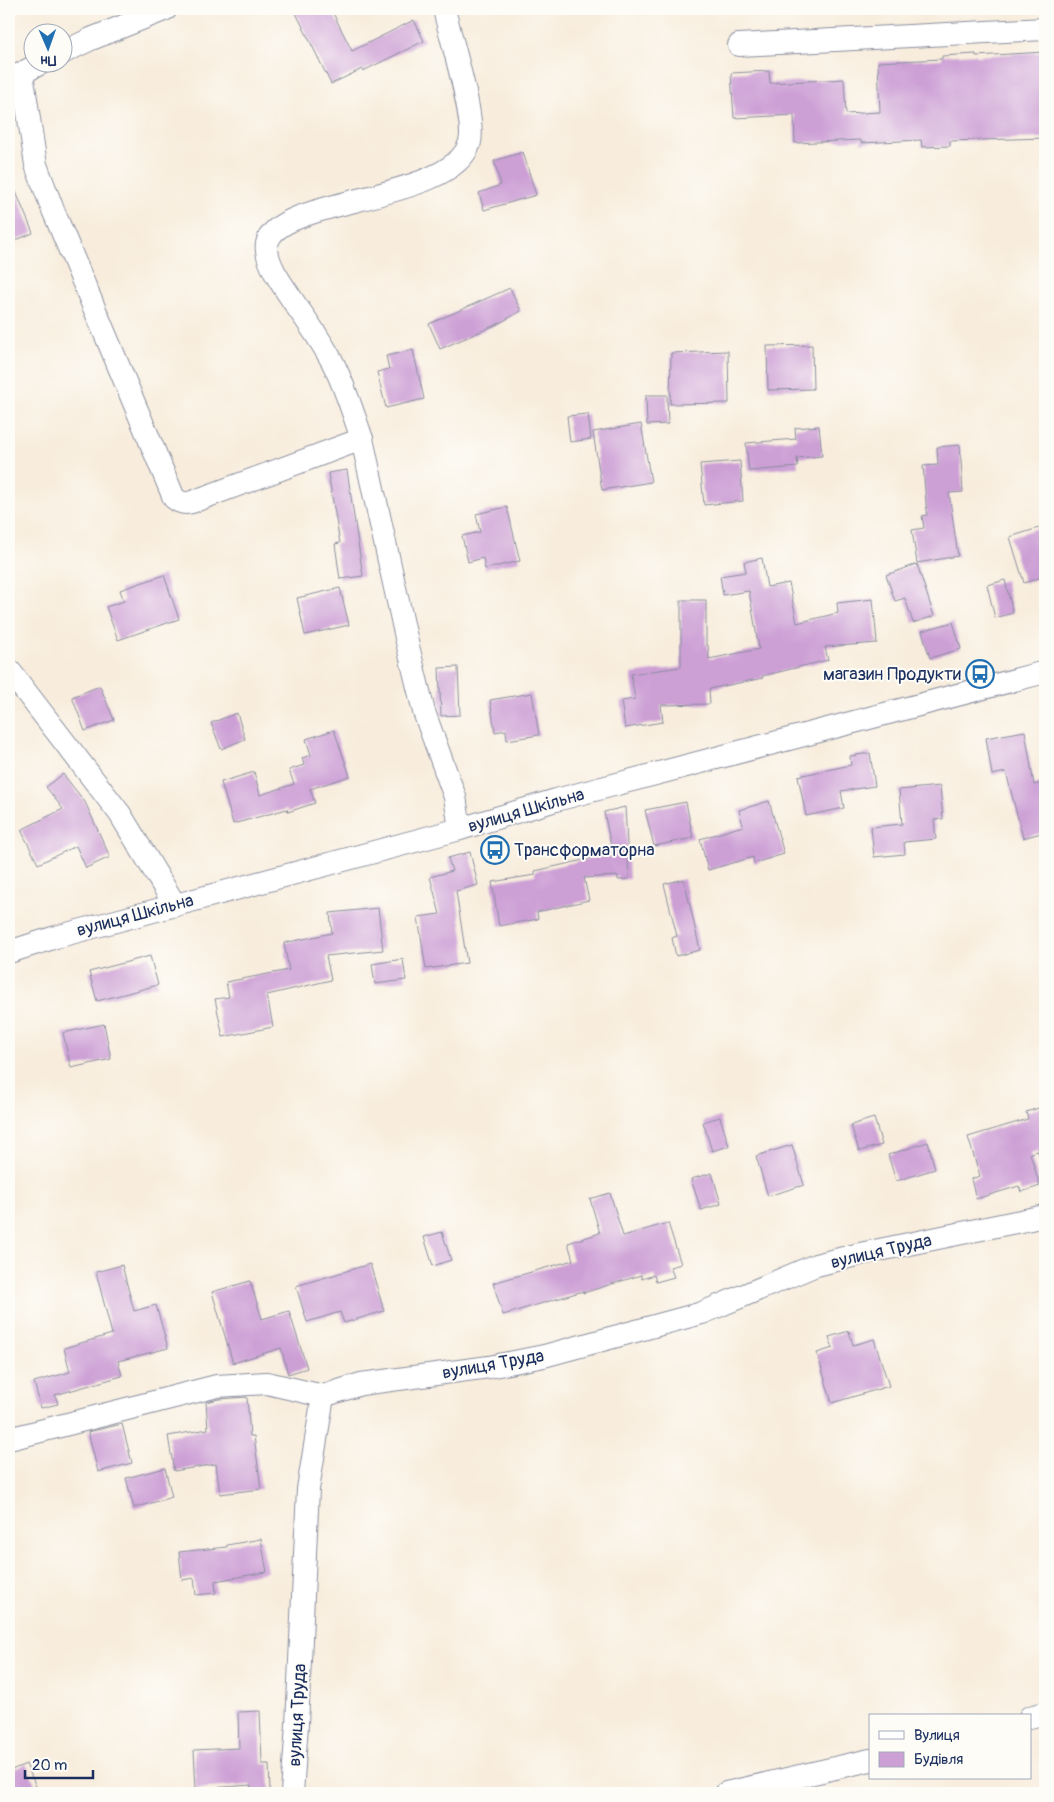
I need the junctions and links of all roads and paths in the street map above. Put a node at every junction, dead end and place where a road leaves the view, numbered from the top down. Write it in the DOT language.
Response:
graph roads {
  1 [pos="166,9"];
  2 [pos="444,9"];
  3 [pos="1045,29"];
  4 [pos="739,45"];
  5 [pos="72,48"];
  6 [pos="15,73"];
  7 [pos="362,439"];
  8 [pos="9,670"];
  9 [pos="1045,672"];
  10 [pos="460,829"];
  11 [pos="175,905"];
  12 [pos="9,952"];
  13 [pos="1045,1216"];
  14 [pos="323,1396"];
  15 [pos="9,1439"];
  16 [pos="1045,1713"];
  17 [pos="1032,1716"];
  18 [pos="869,1760"];
  19 [pos="292,1793"];
  20 [pos="726,1793"];
  1 -- 5 [label="street"];
  2 -- 7 [label="street"];
  3 -- 4 [label="street"];
  6 -- 7 [label="street"];
  7 -- 10 [label="street"];
  8 -- 11 [label="street"];
  9 -- 10 [label="street, вулиця Шкільна"];
  10 -- 11 [label="street, вулиця Шкільна"];
  11 -- 12 [label="street, вулиця Шкільна"];
  13 -- 14 [label="street, вулиця Труда"];
  14 -- 15 [label="street"];
  14 -- 19 [label="street, вулиця Труда"];
  16 -- 17 [label="street"];
  18 -- 20 [label="street"];
}
